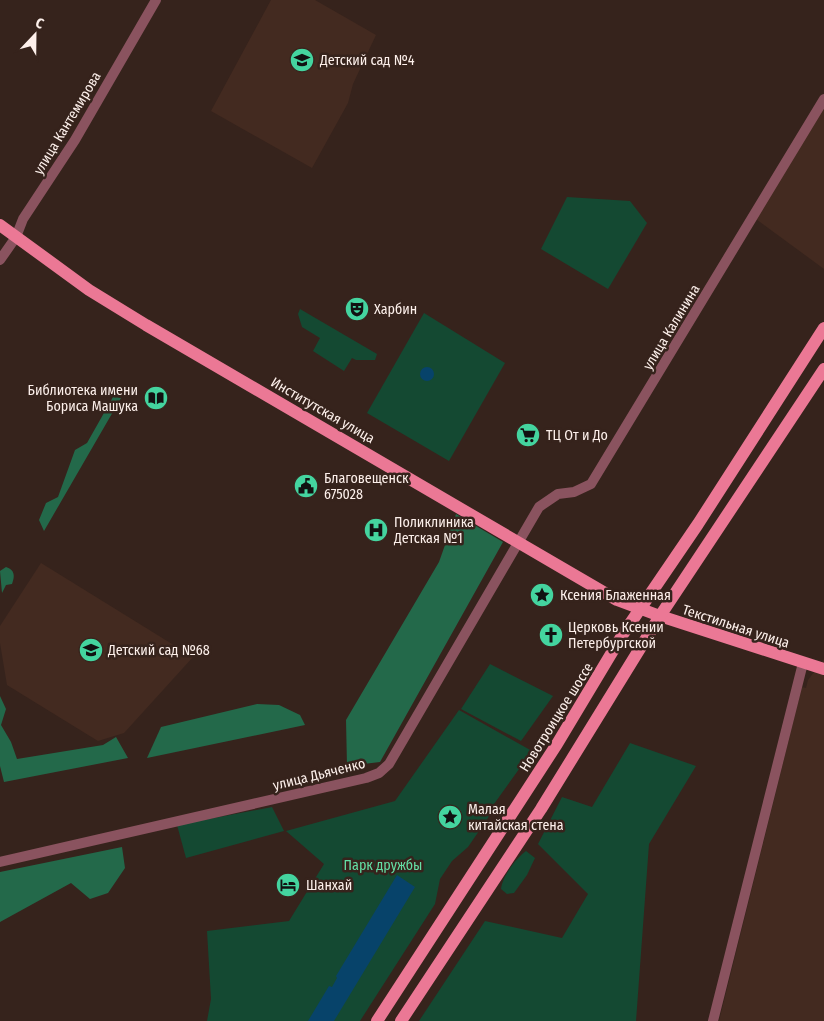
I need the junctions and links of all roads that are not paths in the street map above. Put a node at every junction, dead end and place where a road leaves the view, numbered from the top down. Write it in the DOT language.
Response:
graph roads {
  1 [pos="156,0"];
  2 [pos="824,100"];
  3 [pos="0,225"];
  4 [pos="16,237"];
  5 [pos="0,260"];
  6 [pos="824,328"];
  7 [pos="824,369"];
  8 [pos="519,541"];
  9 [pos="639,609"];
  10 [pos="660,616"];
  11 [pos="803,663"];
  12 [pos="824,669"];
  13 [pos="0,862"];
  14 [pos="377,1021"];
  15 [pos="401,1021"];
  16 [pos="713,1021"];
  1 -- 4 [label="street, улица Кантемирова"];
  2 -- 8 [label="street, улица Калинина"];
  3 -- 4 [label="main road, Институтская улица"];
  4 -- 5 [label="street, улица Кантемирова"];
  4 -- 8 [label="main road, Институтская улица"];
  6 -- 9 [label="main road, Новотроицкое шоссе"];
  7 -- 10 [label="main road"];
  8 -- 9 [label="main road, Институтская улица"];
  8 -- 13 [label="street, улица Дьяченко"];
  9 -- 10 [label="main road, Текстильная улица"];
  9 -- 14 [label="main road, Новотроицкое шоссе"];
  10 -- 11 [label="main road, Текстильная улица"];
  10 -- 15 [label="main road"];
  11 -- 12 [label="main road, Текстильная улица"];
  11 -- 16 [label="street"];
}
